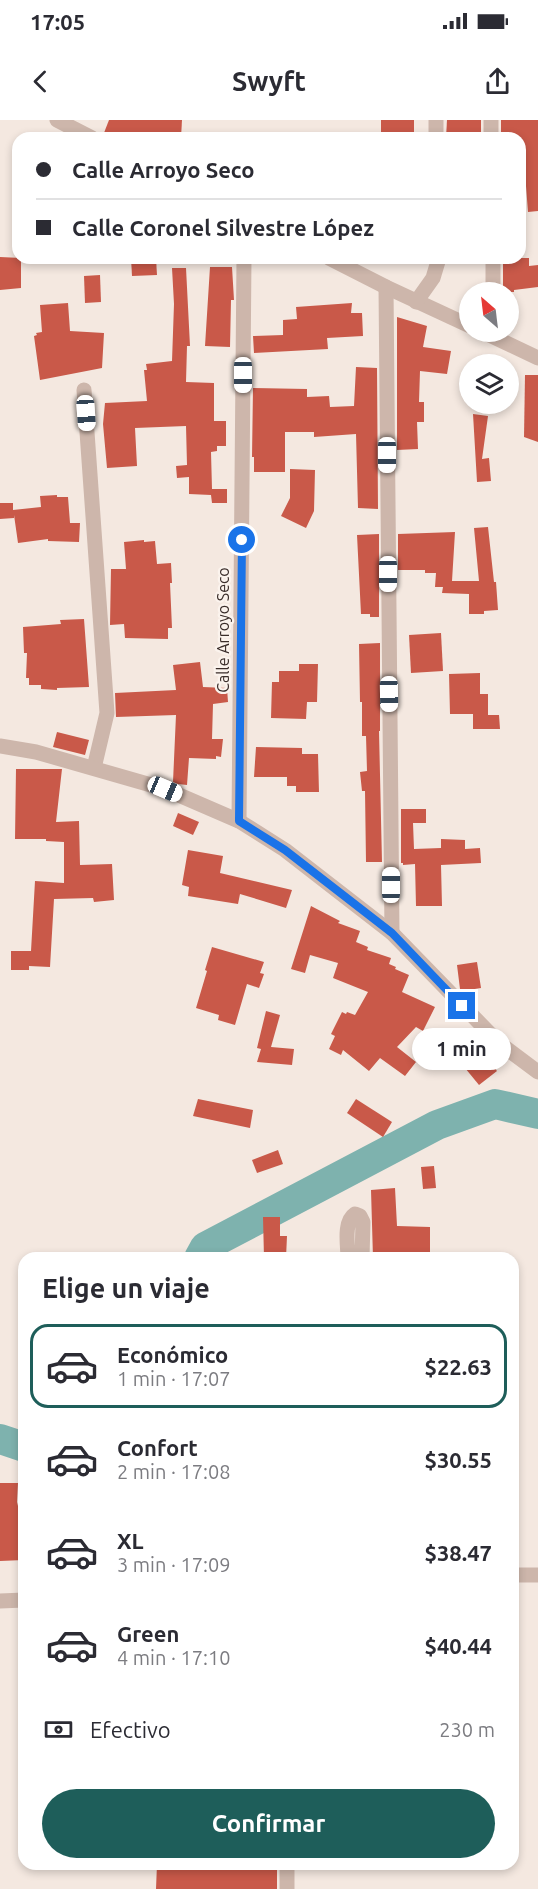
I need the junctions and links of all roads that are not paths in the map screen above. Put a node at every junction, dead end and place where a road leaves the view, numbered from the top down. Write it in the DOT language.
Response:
graph roads {
  1 [pos="57,120"];
  2 [pos="81,132"];
  3 [pos="244,264"];
  4 [pos="341,264"];
  5 [pos="438,264"];
  6 [pos="493,264"];
  7 [pos="493,282"];
  8 [pos="386,287"];
  9 [pos="416,302"];
  10 [pos="459,321"];
  11 [pos="507,342"];
  12 [pos="538,358"];
  13 [pos="84,390"];
  14 [pos="0,746"];
  15 [pos="94,768"];
  16 [pos="239,821"];
  17 [pos="392,933"];
  18 [pos="538,1072"];
  19 [pos="348,1252"];
  20 [pos="362,1252"];
  21 [pos="519,1575"];
  22 [pos="538,1575"];
  23 [pos="18,1600"];
  24 [pos="0,1601"];
  25 [pos="287,1870"];
  26 [pos="287,1889"];
  1 -- 2 [label="street"];
  3 -- 16 [label="street, Calle Arroyo Seco"];
  4 -- 8 [label="street"];
  5 -- 9 [label="street"];
  6 -- 7 [label="street"];
  8 -- 9 [label="street"];
  8 -- 17 [label="street"];
  9 -- 10 [label="street"];
  11 -- 12 [label="street"];
  13 -- 15 [label="street"];
  14 -- 15 [label="street"];
  15 -- 16 [label="street"];
  16 -- 17 [label="street"];
  17 -- 18 [label="street"];
  19 -- 20 [label="street"];
  21 -- 22 [label="street"];
  23 -- 24 [label="street"];
  25 -- 26 [label="street"];
}
